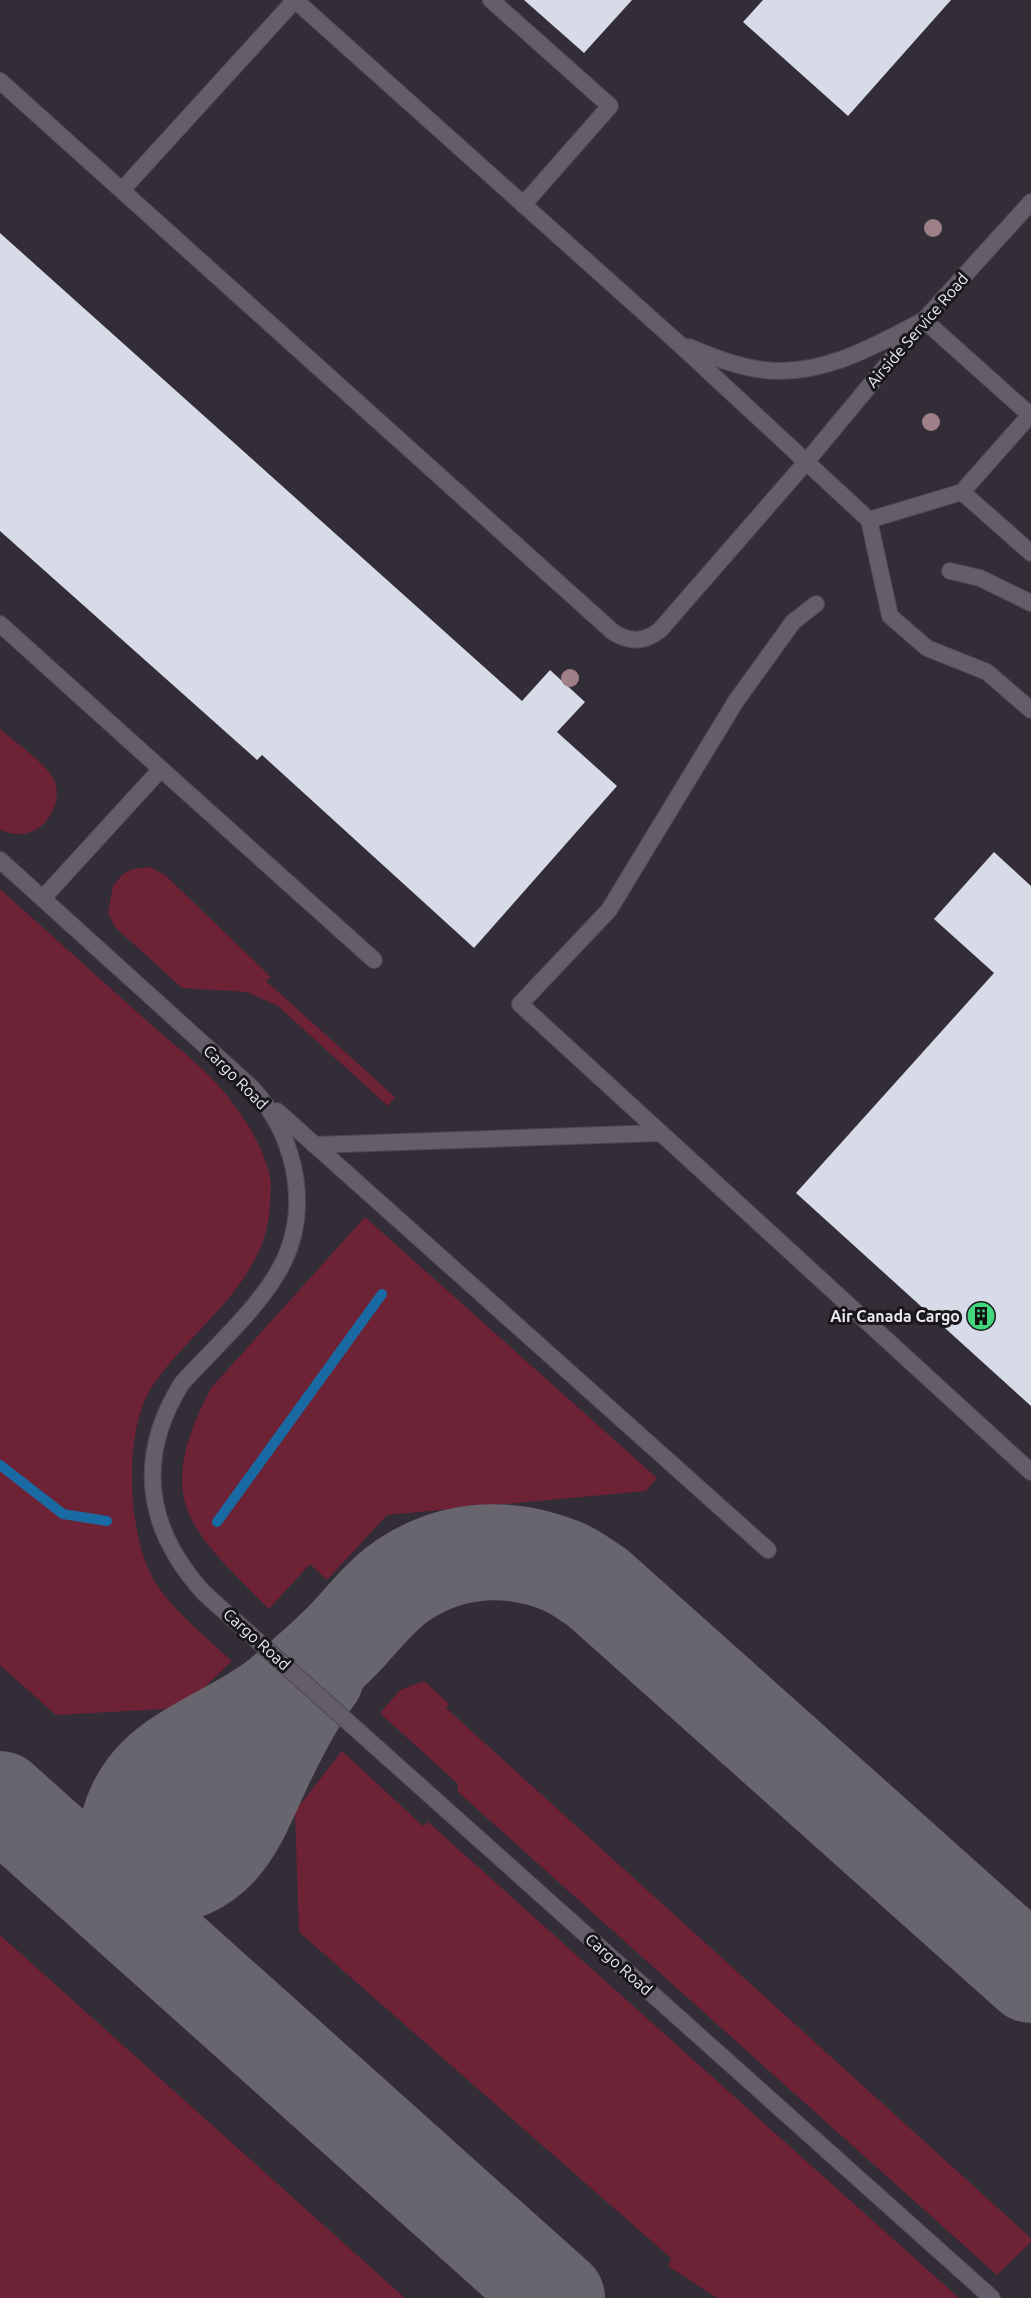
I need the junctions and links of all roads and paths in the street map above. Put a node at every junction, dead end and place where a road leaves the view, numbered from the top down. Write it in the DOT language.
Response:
graph roads {
  1 [pos="295,0"];
  2 [pos="491,0"];
  3 [pos="0,81"];
  4 [pos="122,190"];
  5 [pos="1031,202"];
  6 [pos="523,205"];
  7 [pos="924,320"];
  8 [pos="677,342"];
  9 [pos="1030,414"];
  10 [pos="807,461"];
  11 [pos="962,492"];
  12 [pos="869,520"];
  13 [pos="1031,554"];
  14 [pos="950,571"];
  15 [pos="1031,603"];
  16 [pos="816,604"];
  17 [pos="0,624"];
  18 [pos="1031,710"];
  19 [pos="161,769"];
  20 [pos="0,860"];
  21 [pos="43,898"];
  22 [pos="374,960"];
  23 [pos="252,1088"];
  24 [pos="659,1133"];
  25 [pos="314,1145"];
  26 [pos="1031,1472"];
  27 [pos="768,1550"];
  28 [pos="992,2298"];
  1 -- 4 [label="lane"];
  1 -- 6 [label="lane"];
  2 -- 6 [label="lane"];
  3 -- 4 [label="lane, Airside Service Road"];
  4 -- 10 [label="lane, Airside Service Road"];
  5 -- 7 [label="lane, Airside Service Road"];
  6 -- 8 [label="lane"];
  7 -- 8 [label="lane"];
  7 -- 9 [label="lane"];
  7 -- 10 [label="lane, Airside Service Road"];
  8 -- 10 [label="lane"];
  9 -- 11 [label="lane"];
  10 -- 12 [label="lane"];
  11 -- 12 [label="lane"];
  11 -- 13 [label="lane"];
  12 -- 18 [label="lane"];
  14 -- 15 [label="lane"];
  16 -- 24 [label="lane"];
  17 -- 19 [label="lane"];
  19 -- 21 [label="lane"];
  19 -- 22 [label="lane"];
  20 -- 21 [label="lane, Cargo Road"];
  21 -- 23 [label="lane, Cargo Road"];
  23 -- 25 [label="lane"];
  23 -- 28 [label="lane, Cargo Road"];
  24 -- 25 [label="lane"];
  24 -- 26 [label="lane"];
  25 -- 27 [label="lane"];
}
